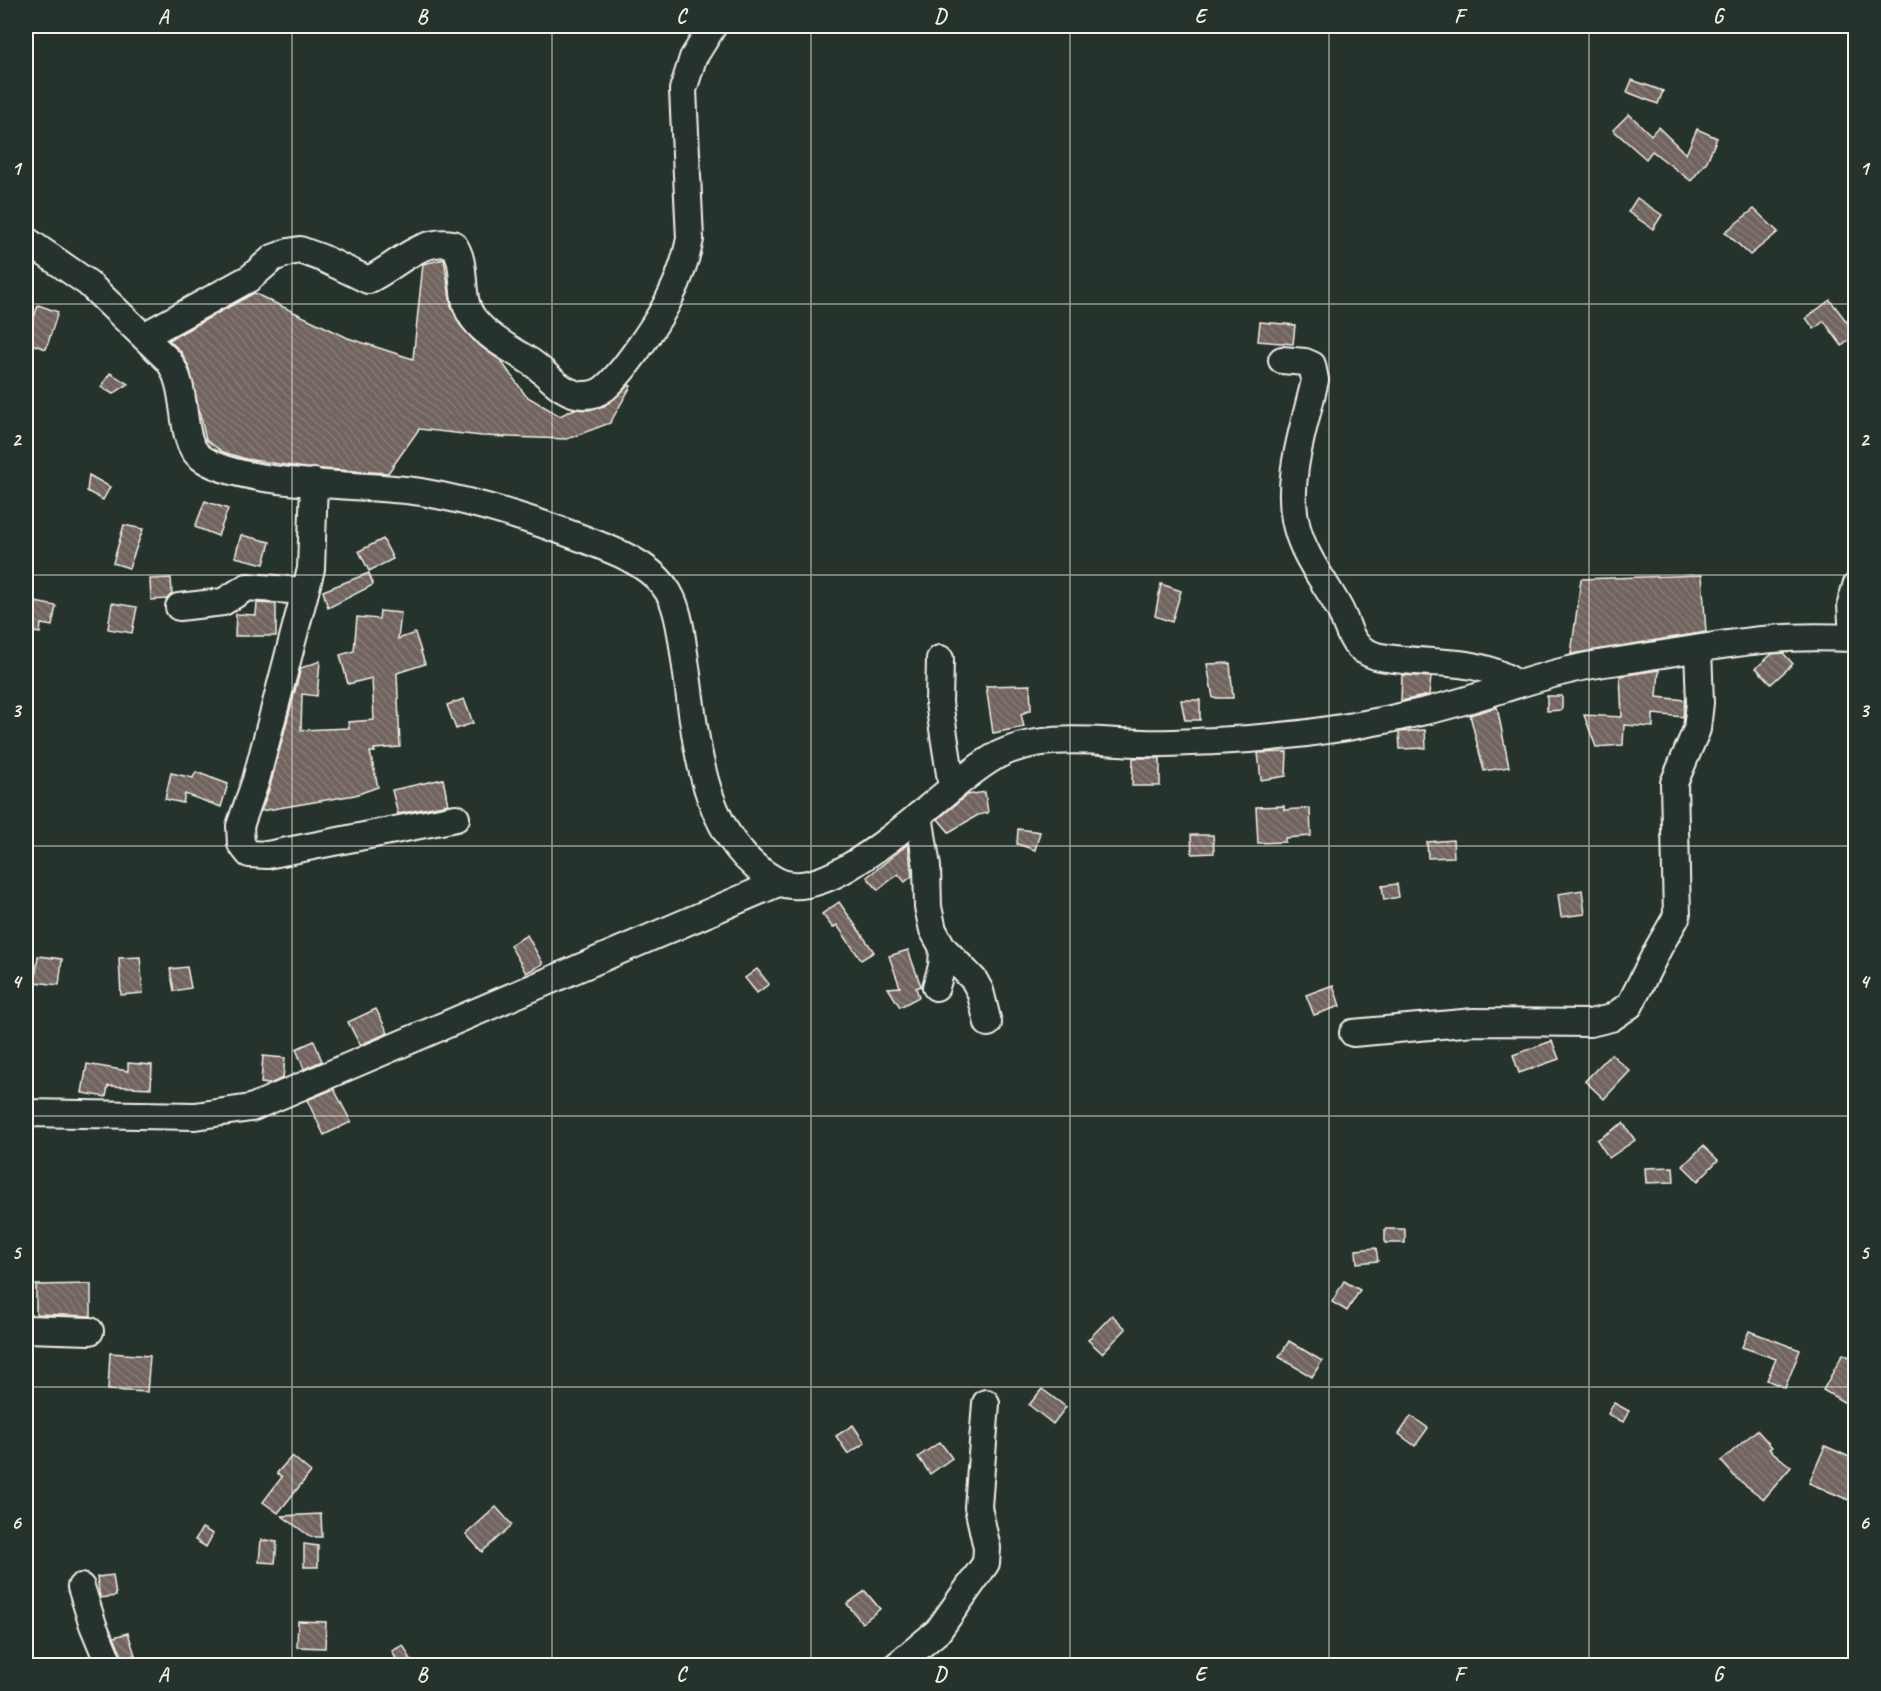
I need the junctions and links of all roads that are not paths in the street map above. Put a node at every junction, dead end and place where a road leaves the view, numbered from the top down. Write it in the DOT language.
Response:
graph roads {
  1 [pos="713,26"];
  2 [pos="26,240"];
  3 [pos="144,336"];
  4 [pos="1282,360"];
  5 [pos="314,482"];
  6 [pos="1856,585"];
  7 [pos="305,591"];
  8 [pos="179,607"];
  9 [pos="1854,638"];
  10 [pos="1698,649"];
  11 [pos="940,659"];
  12 [pos="1517,684"];
  13 [pos="952,787"];
  14 [pos="919,815"];
  15 [pos="456,818"];
  16 [pos="778,883"];
  17 [pos="943,948"];
  18 [pos="936,987"];
  19 [pos="988,1023"];
  20 [pos="1353,1033"];
  21 [pos="26,1113"];
  22 [pos="26,1329"];
  23 [pos="90,1330"];
  24 [pos="986,1403"];
  25 [pos="81,1587"];
  26 [pos="110,1665"];
  27 [pos="897,1665"];
  1 -- 3 [label="street"];
  2 -- 3 [label="street"];
  3 -- 5 [label="street"];
  4 -- 12 [label="street"];
  5 -- 7 [label="street"];
  5 -- 16 [label="street"];
  6 -- 9 [label="street"];
  7 -- 8 [label="street"];
  7 -- 15 [label="street"];
  9 -- 10 [label="street"];
  10 -- 12 [label="street"];
  10 -- 20 [label="street"];
  11 -- 13 [label="street"];
  12 -- 13 [label="street"];
  13 -- 14 [label="street"];
  14 -- 16 [label="street"];
  14 -- 17 [label="street"];
  16 -- 21 [label="street"];
  17 -- 18 [label="street"];
  17 -- 19 [label="street"];
  22 -- 23 [label="street"];
  24 -- 27 [label="street"];
  25 -- 26 [label="street"];
}
